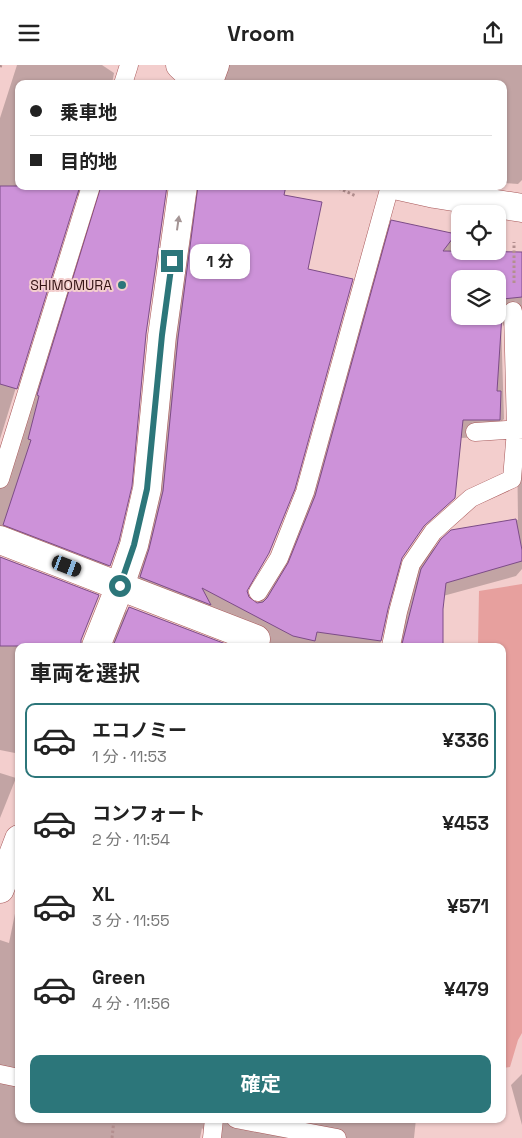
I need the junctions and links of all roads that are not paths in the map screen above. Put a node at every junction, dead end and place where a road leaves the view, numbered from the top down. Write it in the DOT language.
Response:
graph roads {
  1 [pos="129,65"];
  2 [pos="180,65"];
  3 [pos="215,65"];
  4 [pos="124,80"];
  5 [pos="196,80"];
  6 [pos="209,80"];
  7 [pos="90,190"];
  8 [pos="182,190"];
  9 [pos="389,190"];
  10 [pos="417,190"];
  11 [pos="518,207"];
  12 [pos="514,311"];
  13 [pos="519,430"];
  14 [pos="475,432"];
  15 [pos="0,479"];
  16 [pos="0,540"];
  17 [pos="120,586"];
  18 [pos="258,592"];
  19 [pos="97,643"];
  20 [pos="256,643"];
  21 [pos="392,643"];
  22 [pos="15,850"];
  23 [pos="0,889"];
  24 [pos="0,1074"];
  25 [pos="15,1076"];
  26 [pos="214,1123"];
  27 [pos="292,1124"];
  28 [pos="212,1138"];
  29 [pos="336,1138"];
  1 -- 4 [label="lane"];
  2 -- 5 [label="street"];
  3 -- 6 [label="street"];
  7 -- 15 [label="lane"];
  17 -- 8 [label="street, one-way"];
  9 -- 18 [label="lane"];
  10 -- 11 [label="street"];
  12 -- 13 [label="lane"];
  13 -- 14 [label="lane"];
  13 -- 21 [label="lane"];
  16 -- 17 [label="street"];
  17 -- 19 [label="street"];
  17 -- 20 [label="street"];
  22 -- 23 [label="street"];
  24 -- 25 [label="lane"];
  26 -- 28 [label="lane"];
  27 -- 29 [label="lane"];
}
